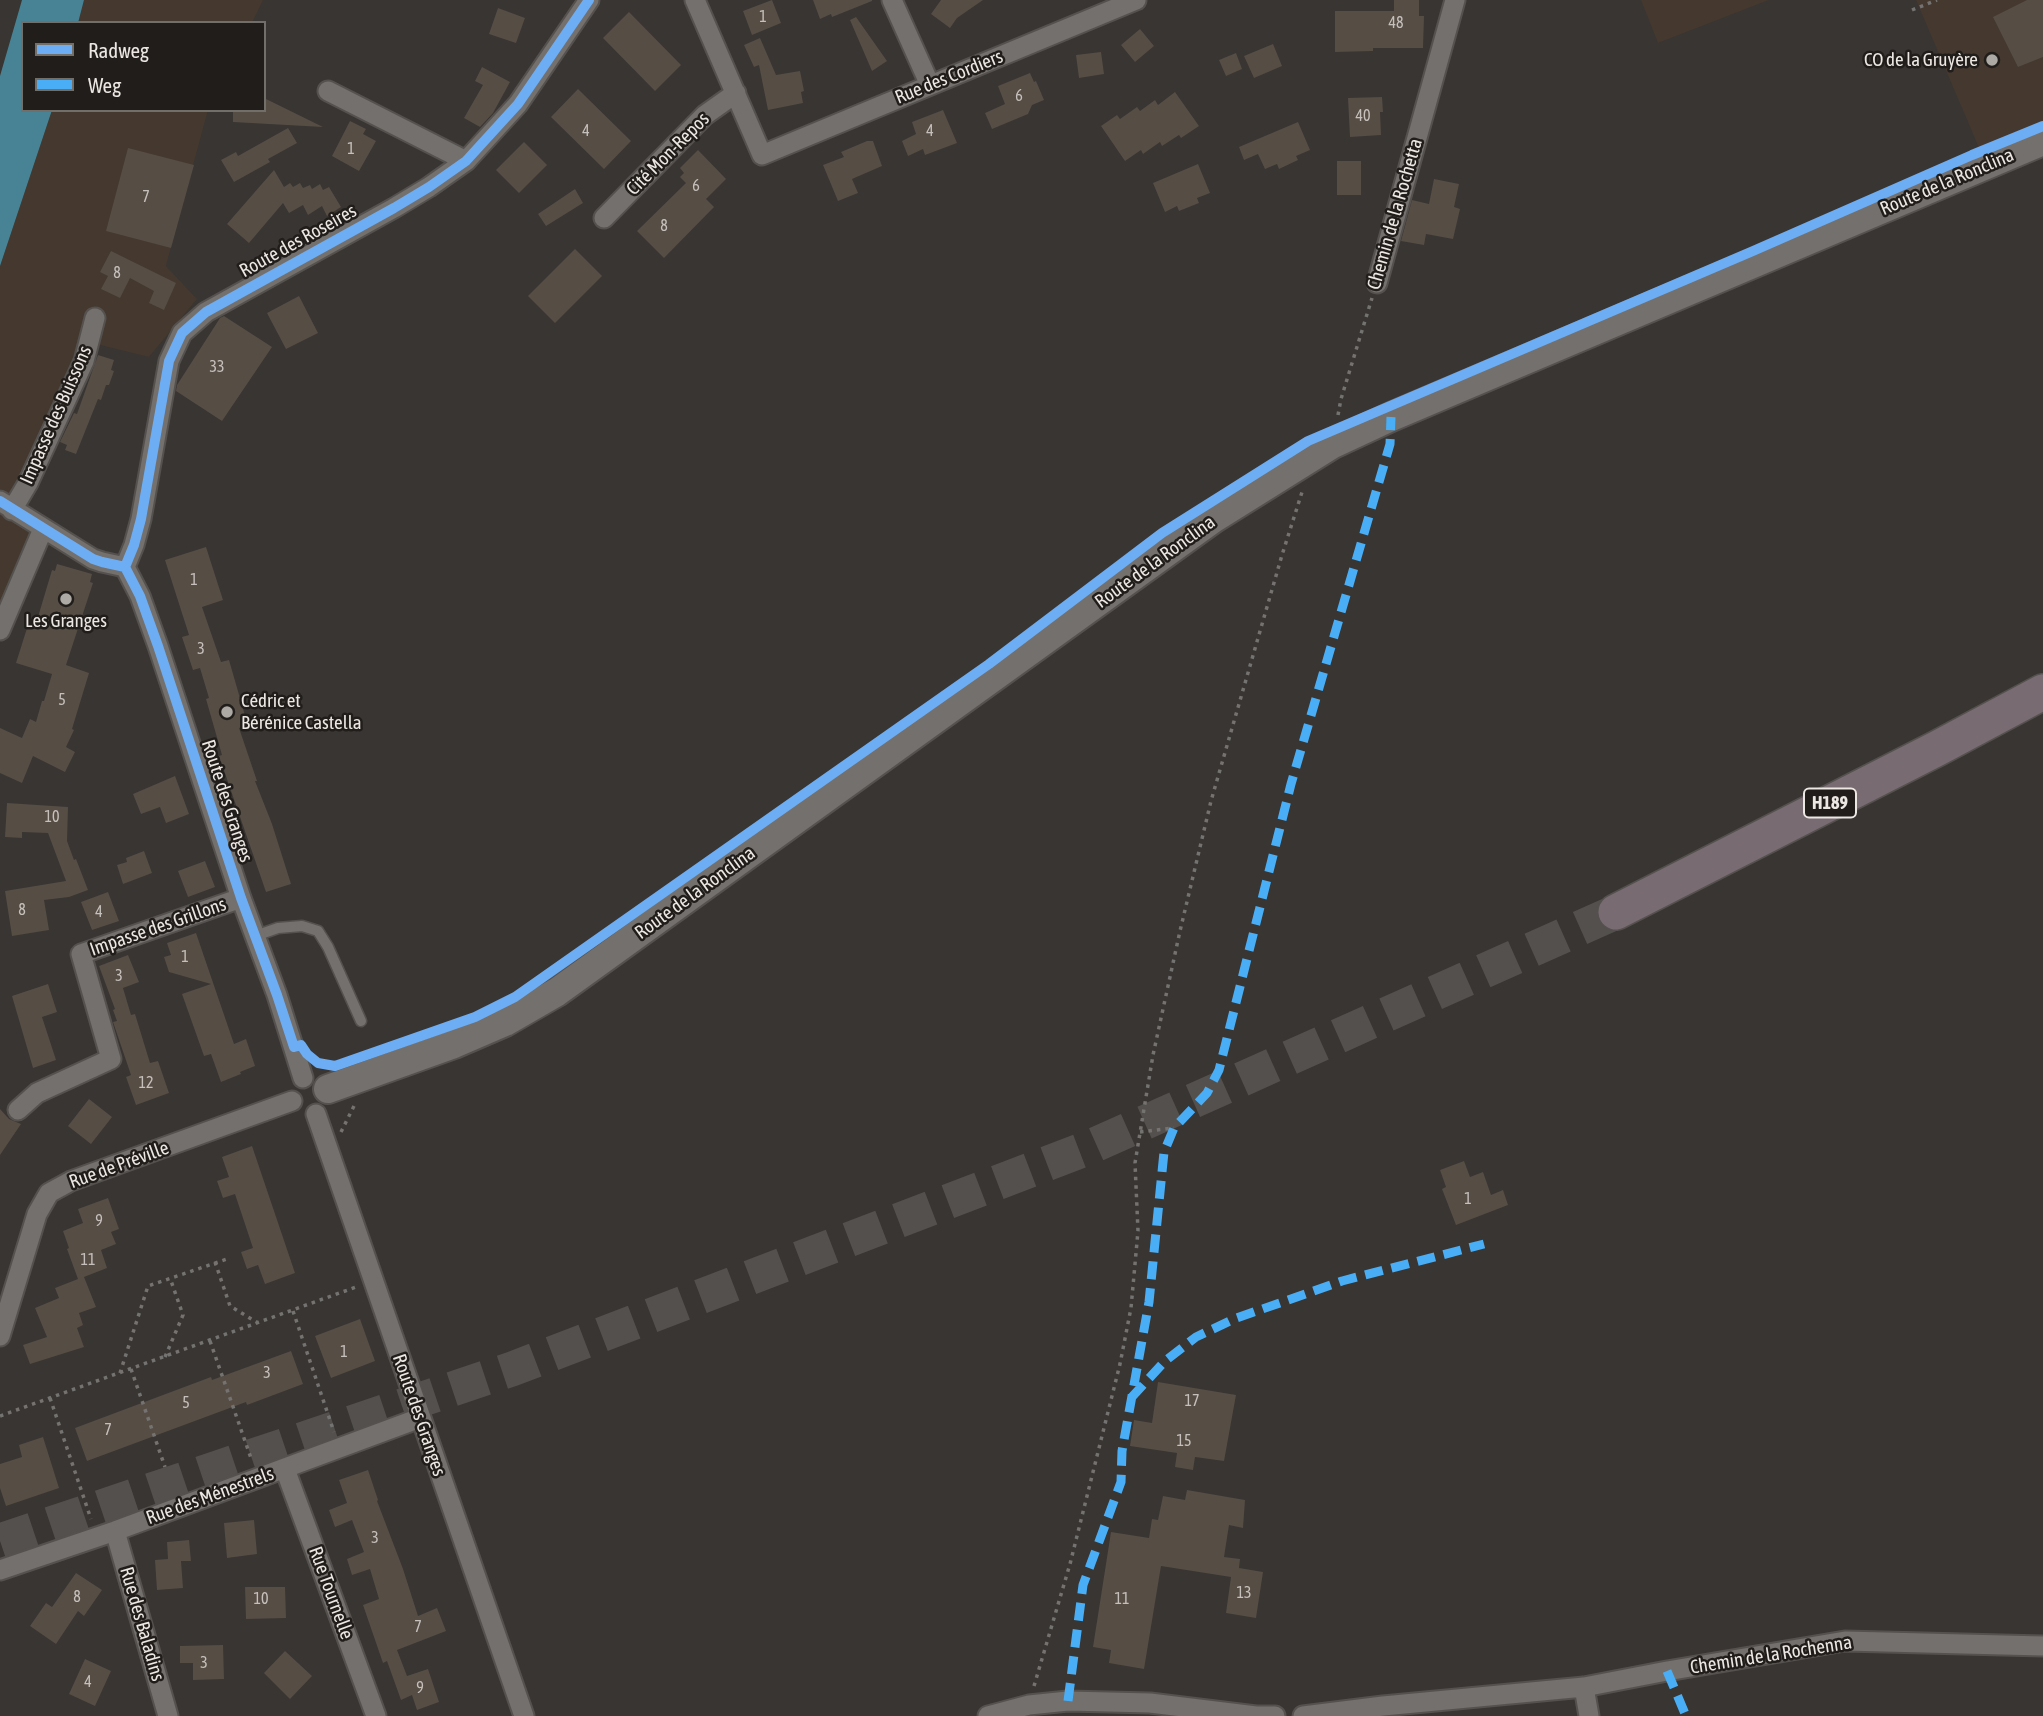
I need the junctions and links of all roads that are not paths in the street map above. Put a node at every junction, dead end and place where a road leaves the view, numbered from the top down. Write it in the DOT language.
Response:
graph roads {
  1 [pos="589,0"];
  2 [pos="695,0"];
  3 [pos="892,0"];
  4 [pos="1136,0"];
  5 [pos="1455,0"];
  6 [pos="930,85"];
  7 [pos="328,91"];
  8 [pos="736,93"];
  9 [pos="2043,141"];
  10 [pos="467,161"];
  11 [pos="604,218"];
  12 [pos="1377,283"];
  13 [pos="95,318"];
  14 [pos="6,505"];
  15 [pos="43,529"];
  16 [pos="125,566"];
  17 [pos="0,631"];
  18 [pos="2043,692"];
  19 [pos="241,898"];
  20 [pos="1616,912"];
  21 [pos="255,936"];
  22 [pos="361,1021"];
  23 [pos="316,1093"];
  24 [pos="292,1101"];
  25 [pos="18,1110"];
  26 [pos="0,1336"];
  27 [pos="420,1418"];
  28 [pos="285,1469"];
  29 [pos="115,1531"];
  30 [pos="0,1570"];
  31 [pos="2043,1646"];
  32 [pos="1584,1687"];
  33 [pos="169,1716"];
  34 [pos="376,1716"];
  35 [pos="524,1716"];
  36 [pos="988,1716"];
  37 [pos="1275,1716"];
  38 [pos="1303,1716"];
  39 [pos="1589,1716"];
  1 -- 10 [label="street, Route des Roseires"];
  2 -- 8 [label="street"];
  3 -- 6 [label="street"];
  4 -- 6 [label="street, Rue des Cordiers"];
  5 -- 12 [label="street, Chemin de la Rochetta"];
  6 -- 8 [label="street, Rue des Cordiers"];
  7 -- 10 [label="street"];
  8 -- 11 [label="street, Cité Mon-Repos"];
  9 -- 23 [label="street, Route de la Ronclina"];
  10 -- 16 [label="street, Route des Roseires"];
  13 -- 14 [label="street, Impasse des Buissons"];
  14 -- 15 [label="street"];
  15 -- 16 [label="street"];
  15 -- 17 [label="street"];
  16 -- 19 [label="street, Route des Granges"];
  18 -- 20 [label="highway, H189"];
  19 -- 21 [label="street, Route des Granges"];
  19 -- 25 [label="street, Impasse des Grillons"];
  21 -- 22 [label="lane"];
  21 -- 23 [label="street, Route des Granges"];
  23 -- 24 [label="street"];
  23 -- 24 [label="street"];
  23 -- 27 [label="street, Route des Granges"];
  24 -- 26 [label="street, Rue de Préville"];
  27 -- 28 [label="street, Rue des Ménestrels"];
  27 -- 35 [label="street, Route des Granges"];
  28 -- 29 [label="street, Rue des Ménestrels"];
  28 -- 34 [label="street, Rue Tournelle"];
  29 -- 30 [label="street, Rue des Ménestrels"];
  29 -- 33 [label="street, Rue des Baladins"];
  31 -- 32 [label="street, Chemin de la Rochenna"];
  32 -- 38 [label="street, Chemin de la Rochenna"];
  32 -- 39 [label="street"];
  36 -- 37 [label="street"];
}
